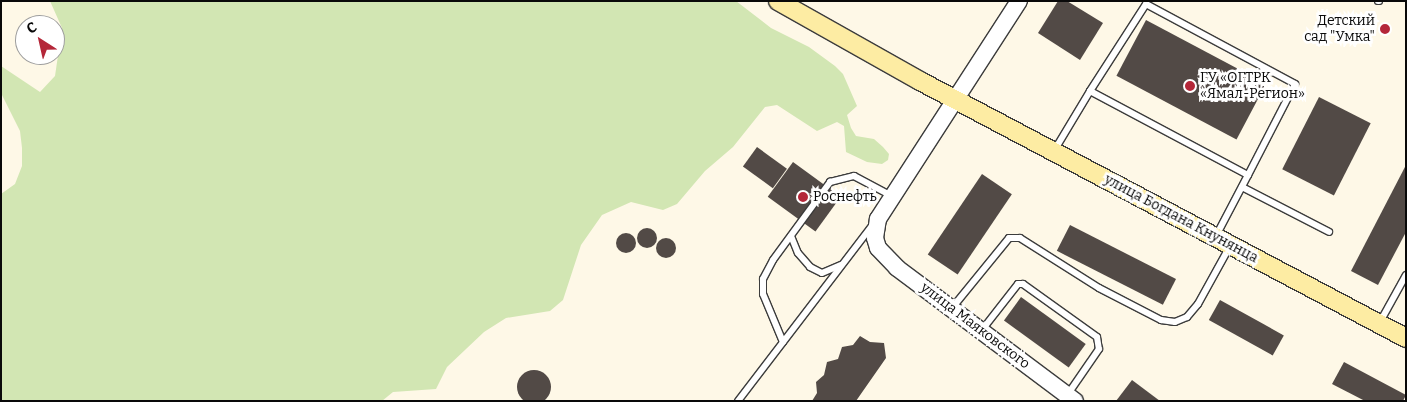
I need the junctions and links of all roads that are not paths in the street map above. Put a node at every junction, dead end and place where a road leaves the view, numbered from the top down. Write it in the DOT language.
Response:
graph roads {
  1 [pos="778,1"];
  2 [pos="1019,1"];
  3 [pos="1090,91"];
  4 [pos="957,100"];
  5 [pos="1054,151"];
  6 [pos="1248,175"];
  7 [pos="1242,186"];
  8 [pos="893,197"];
  9 [pos="878,219"];
  10 [pos="1329,232"];
  11 [pos="791,236"];
  12 [pos="1223,241"];
  13 [pos="842,264"];
  14 [pos="1406,275"];
  15 [pos="952,309"];
  16 [pos="1379,324"];
  17 [pos="982,332"];
  18 [pos="1406,338"];
  19 [pos="783,342"];
  20 [pos="1071,398"];
  21 [pos="738,401"];
  1 -- 4 [label="main road, улица Богдана Кнунянца"];
  2 -- 4 [label="street"];
  3 -- 5 [label="lane"];
  3 -- 6 [label="lane"];
  3 -- 6 [label="lane"];
  4 -- 5 [label="main road, улица Богдана Кнунянца"];
  4 -- 8 [label="street"];
  5 -- 12 [label="main road, улица Богдана Кнунянца"];
  6 -- 7 [label="lane"];
  7 -- 10 [label="lane"];
  7 -- 12 [label="lane"];
  8 -- 9 [label="street"];
  8 -- 11 [label="lane"];
  9 -- 13 [label="lane"];
  9 -- 15 [label="street, улица Маяковского"];
  11 -- 13 [label="lane"];
  11 -- 19 [label="lane"];
  12 -- 15 [label="lane"];
  12 -- 16 [label="main road, улица Богдана Кнунянца"];
  13 -- 19 [label="lane"];
  14 -- 16 [label="lane"];
  15 -- 17 [label="street, улица Маяковского"];
  16 -- 18 [label="main road, улица Богдана Кнунянца"];
  17 -- 20 [label="street, улица Маяковского"];
  17 -- 20 [label="lane"];
  19 -- 21 [label="lane"];
}
